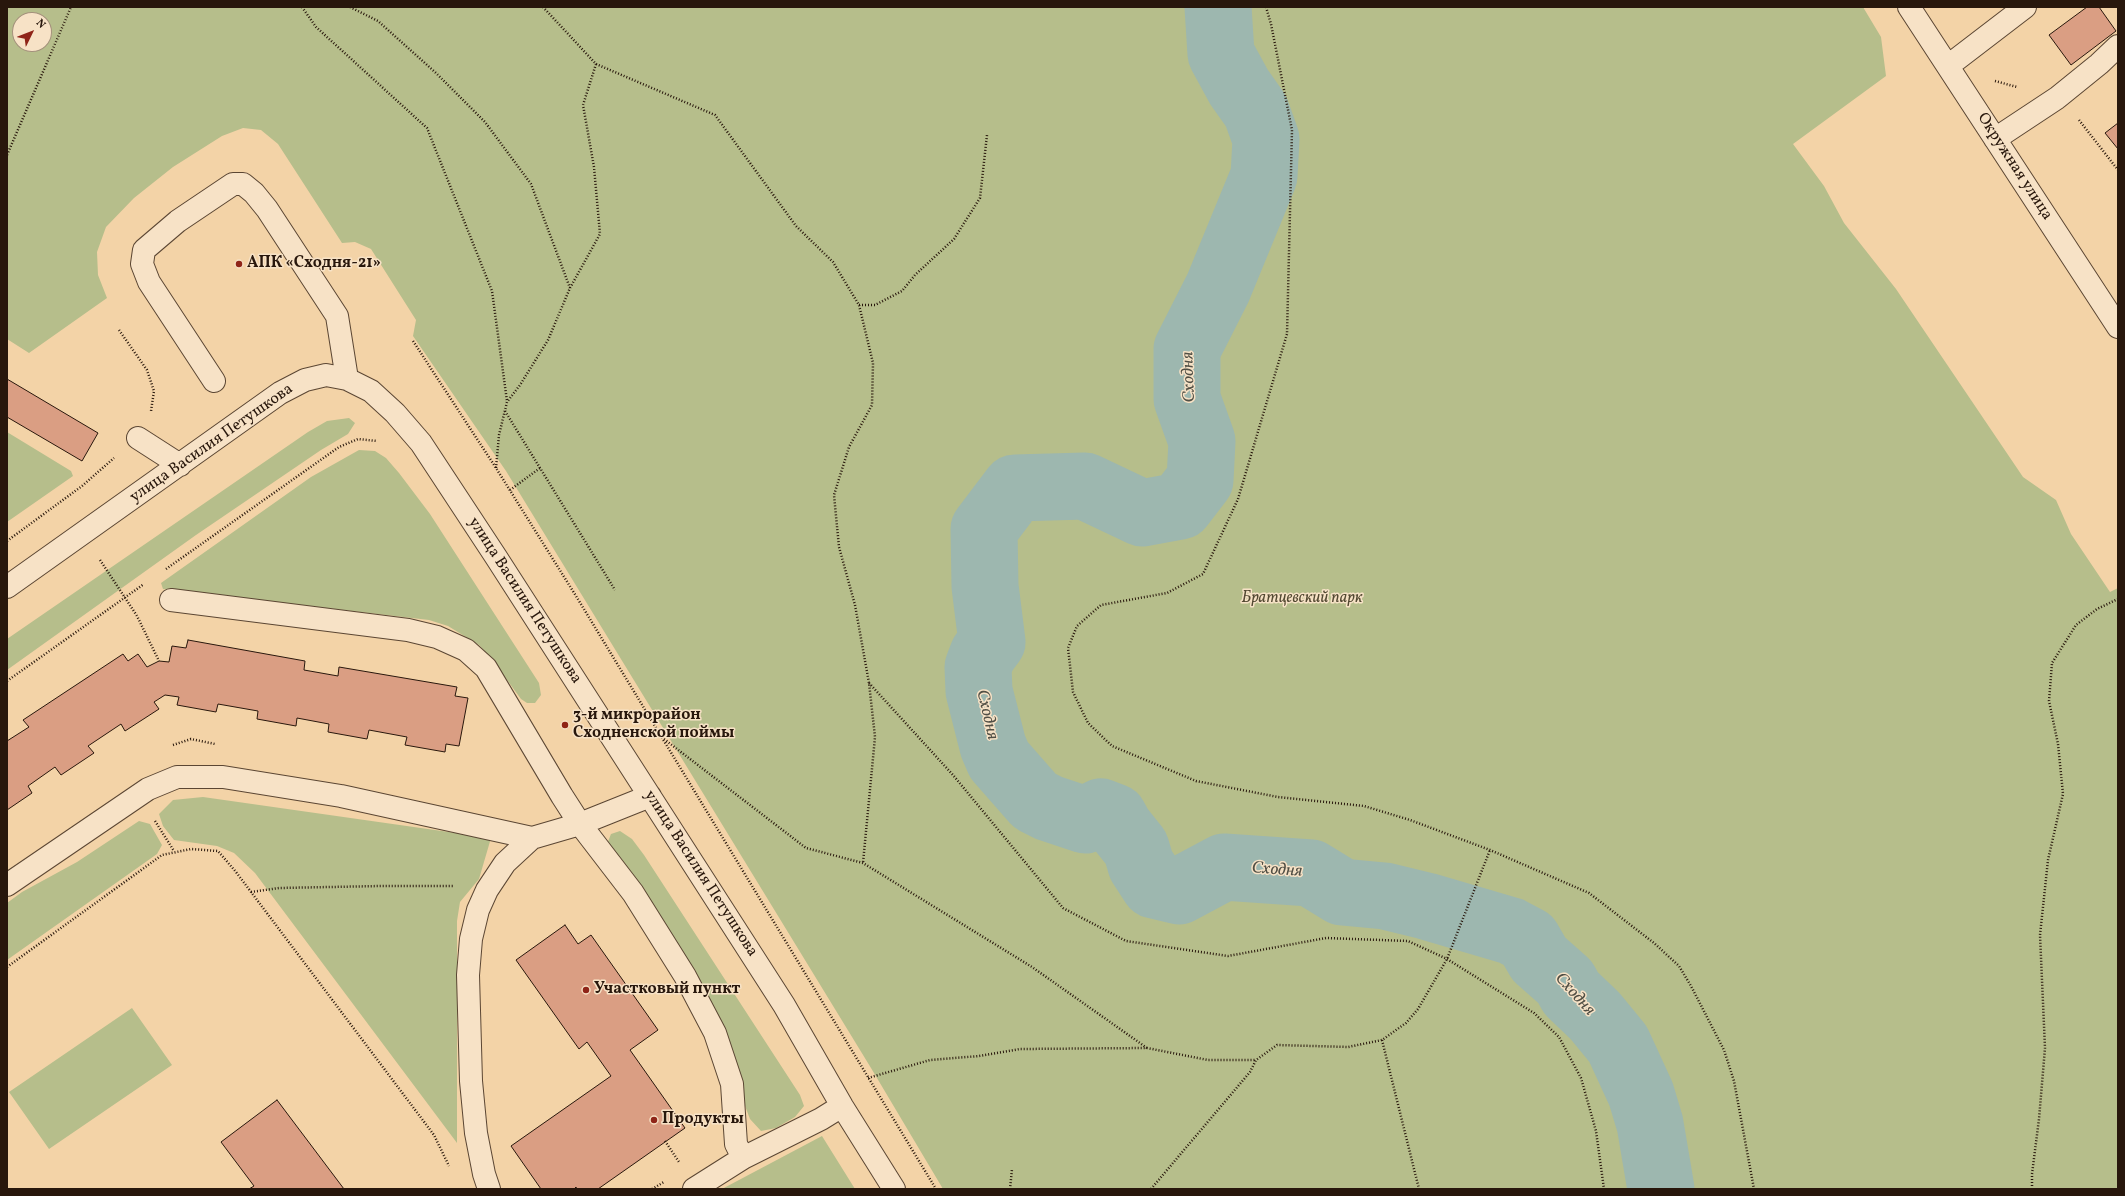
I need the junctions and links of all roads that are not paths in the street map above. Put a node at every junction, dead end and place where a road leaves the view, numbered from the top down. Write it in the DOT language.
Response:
graph roads {
  1 [pos="1909,7"];
  2 [pos="2025,7"];
  3 [pos="2118,46"];
  4 [pos="1948,66"];
  5 [pos="1995,139"];
  6 [pos="2118,327"];
  7 [pos="347,379"];
  8 [pos="214,381"];
  9 [pos="138,438"];
  10 [pos="180,465"];
  11 [pos="7,587"];
  12 [pos="171,600"];
  13 [pos="650,796"];
  14 [pos="580,824"];
  15 [pos="532,838"];
  16 [pos="7,885"];
  17 [pos="842,1106"];
  18 [pos="743,1158"];
  19 [pos="489,1189"];
  20 [pos="694,1189"];
  21 [pos="894,1189"];
  1 -- 4 [label="street, Окружная улица"];
  2 -- 4 [label="street"];
  3 -- 5 [label="street"];
  4 -- 5 [label="street, Окружная улица"];
  5 -- 6 [label="street, Окружная улица"];
  7 -- 8 [label="street"];
  7 -- 10 [label="street, улица Василия Петушкова"];
  7 -- 13 [label="street, улица Василия Петушкова"];
  9 -- 10 [label="street"];
  10 -- 11 [label="street, улица Василия Петушкова"];
  12 -- 14 [label="street"];
  13 -- 14 [label="street"];
  13 -- 17 [label="street, улица Василия Петушкова"];
  14 -- 15 [label="street"];
  14 -- 18 [label="street"];
  15 -- 16 [label="street"];
  15 -- 19 [label="street"];
  17 -- 18 [label="street"];
  17 -- 21 [label="street, улица Василия Петушкова"];
  18 -- 20 [label="street"];
}
